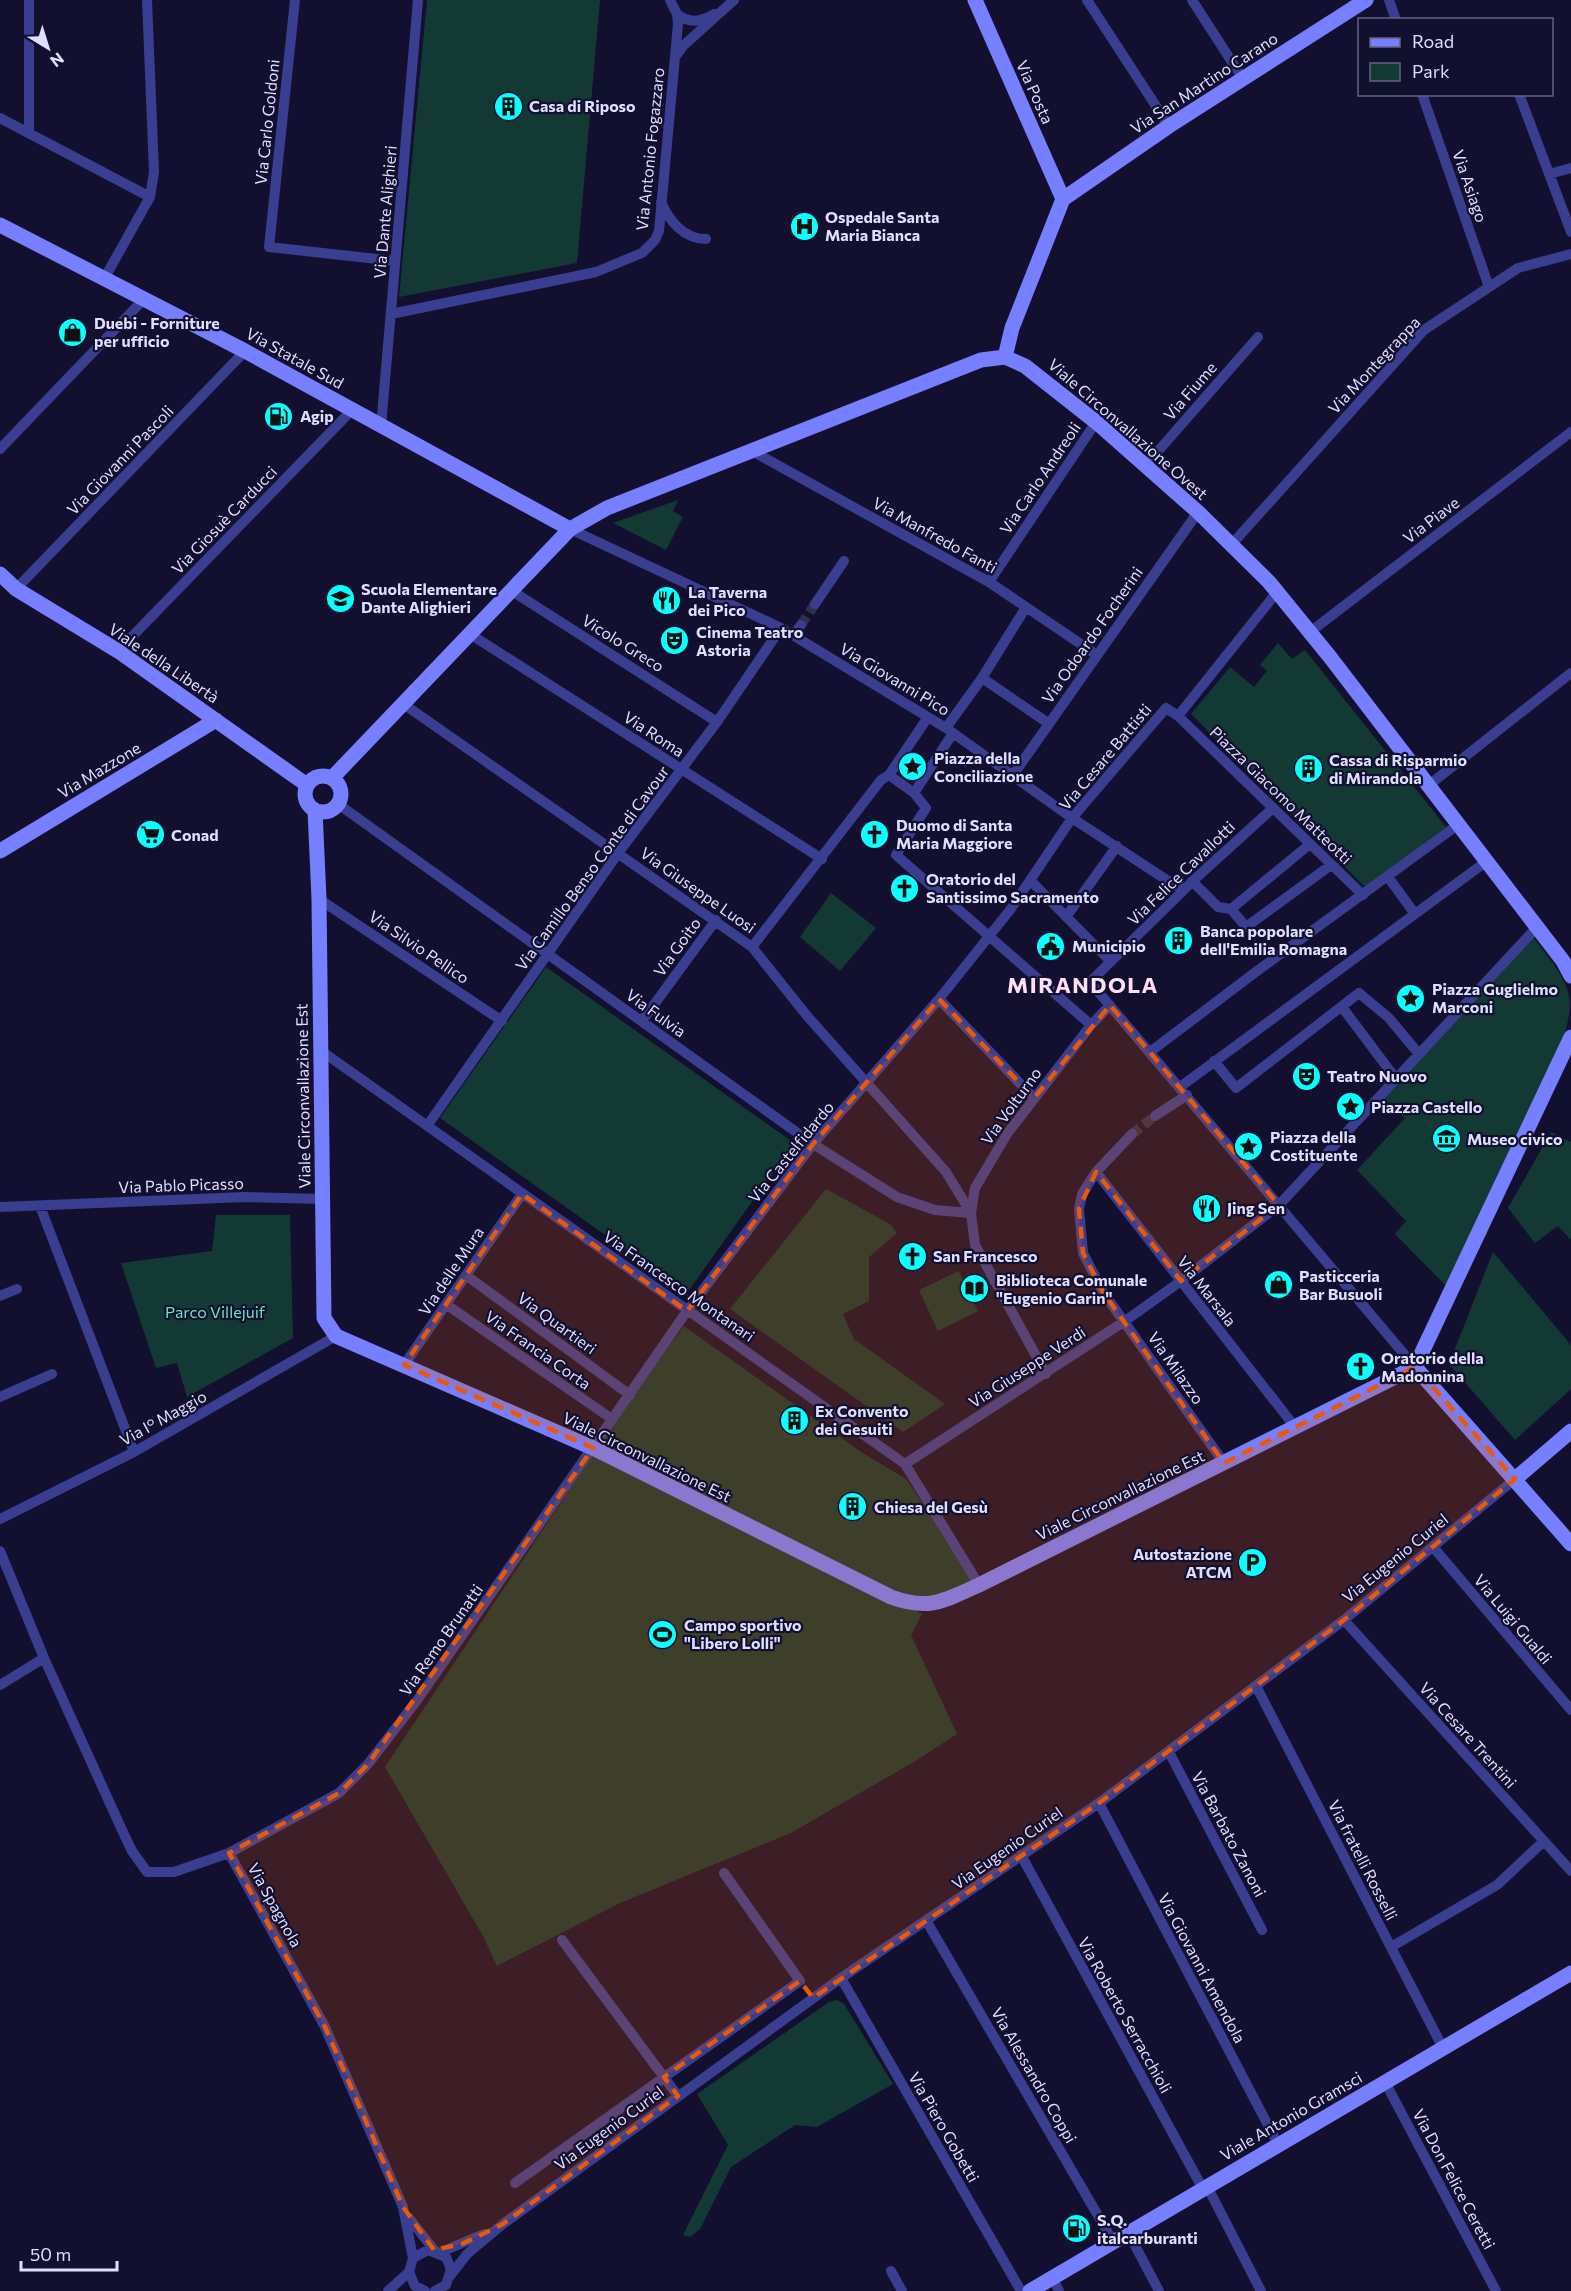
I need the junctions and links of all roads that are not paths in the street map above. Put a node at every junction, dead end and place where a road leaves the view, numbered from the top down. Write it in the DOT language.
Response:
graph roads {
  1 [pos="29,0"];
  2 [pos="147,0"];
  3 [pos="295,0"];
  4 [pos="418,0"];
  5 [pos="670,0"];
  6 [pos="975,0"];
  7 [pos="1087,0"];
  8 [pos="1192,0"];
  9 [pos="1366,0"];
  10 [pos="1389,0"];
  11 [pos="733,1"];
  12 [pos="677,14"];
  13 [pos="1395,18"];
  14 [pos="674,60"];
  15 [pos="1243,79"];
  16 [pos="1423,96"];
  17 [pos="1520,96"];
  18 [pos="0,118"];
  19 [pos="1169,126"];
  20 [pos="29,133"];
  21 [pos="1571,168"];
  22 [pos="1549,174"];
  23 [pos="150,198"];
  24 [pos="1063,199"];
  25 [pos="661,202"];
  26 [pos="0,225"];
  27 [pos="1571,232"];
  28 [pos="706,239"];
  29 [pos="1571,254"];
  30 [pos="395,261"];
  31 [pos="104,279"];
  32 [pos="1489,287"];
  33 [pos="144,299"];
  34 [pos="391,314"];
  35 [pos="1258,337"];
  36 [pos="245,351"];
  37 [pos="1005,357"];
  38 [pos="352,410"];
  39 [pos="1096,422"];
  40 [pos="381,426"];
  41 [pos="1571,432"];
  42 [pos="0,449"];
  43 [pos="752,451"];
  44 [pos="1145,466"];
  45 [pos="1198,512"];
  46 [pos="570,529"];
  47 [pos="1232,544"];
  48 [pos="844,561"];
  49 [pos="0,574"];
  50 [pos="989,582"];
  51 [pos="16,589"];
  52 [pos="512,591"];
  53 [pos="1277,592"];
  54 [pos="815,604"];
  55 [pos="1026,607"];
  56 [pos="801,625"];
  57 [pos="781,628"];
  58 [pos="1310,632"];
  59 [pos="470,634"];
  60 [pos="793,635"];
  61 [pos="118,651"];
  62 [pos="1097,656"];
  63 [pos="1571,673"];
  64 [pos="982,678"];
  65 [pos="402,703"];
  66 [pos="1178,716"];
  67 [pos="927,717"];
  68 [pos="216,720"];
  69 [pos="717,722"];
  70 [pos="1048,723"];
  71 [pos="950,731"];
  72 [pos="681,770"];
  73 [pos="889,775"];
  74 [pos="1012,775"];
  75 [pos="332,778"];
  76 [pos="307,785"];
  77 [pos="1429,785"];
  78 [pos="914,793"];
  79 [pos="338,804"];
  80 [pos="1273,808"];
  81 [pos="315,810"];
  82 [pos="1072,818"];
  83 [pos="1460,824"];
  84 [pos="1310,844"];
  85 [pos="1117,846"];
  86 [pos="0,851"];
  87 [pos="620,852"];
  88 [pos="822,858"];
  89 [pos="1487,861"];
  90 [pos="1331,865"];
  91 [pos="1389,877"];
  92 [pos="1030,880"];
  93 [pos="1192,881"];
  94 [pos="1182,890"];
  95 [pos="1363,895"];
  96 [pos="319,899"];
  97 [pos="1231,909"];
  98 [pos="1415,914"];
  99 [pos="1066,917"];
  100 [pos="716,920"];
  101 [pos="1537,927"];
  102 [pos="987,937"];
  103 [pos="752,947"];
  104 [pos="548,954"];
  105 [pos="1111,962"];
  106 [pos="1571,976"];
  107 [pos="939,999"];
  108 [pos="1110,1005"];
  109 [pos="1342,1006"];
  110 [pos="502,1021"];
  111 [pos="642,1021"];
  112 [pos="1091,1025"];
  113 [pos="1571,1037"];
  114 [pos="320,1050"];
  115 [pos="1150,1052"];
  116 [pos="1418,1053"];
  117 [pos="1214,1061"];
  118 [pos="1396,1079"];
  119 [pos="867,1082"];
  120 [pos="1183,1091"];
  121 [pos="1034,1098"];
  122 [pos="1155,1116"];
  123 [pos="427,1126"];
  124 [pos="1132,1134"];
  125 [pos="813,1144"];
  126 [pos="1096,1172"];
  127 [pos="522,1194"];
  128 [pos="322,1199"];
  129 [pos="1279,1205"];
  130 [pos="40,1206"];
  131 [pos="0,1207"];
  132 [pos="971,1213"];
  133 [pos="467,1276"];
  134 [pos="1181,1281"];
  135 [pos="17,1289"];
  136 [pos="0,1296"];
  137 [pos="447,1305"];
  138 [pos="687,1311"];
  139 [pos="1125,1321"];
  140 [pos="336,1336"];
  141 [pos="404,1365"];
  142 [pos="1415,1366"];
  143 [pos="52,1374"];
  144 [pos="1046,1374"];
  145 [pos="630,1395"];
  146 [pos="0,1396"];
  147 [pos="612,1419"];
  148 [pos="1295,1427"];
  149 [pos="1571,1431"];
  150 [pos="593,1448"];
  151 [pos="134,1452"];
  152 [pos="1224,1463"];
  153 [pos="905,1464"];
  154 [pos="1515,1479"];
  155 [pos="0,1519"];
  156 [pos="1571,1544"];
  157 [pos="1433,1547"];
  158 [pos="0,1551"];
  159 [pos="979,1586"];
  160 [pos="1344,1620"];
  161 [pos="44,1658"];
  162 [pos="0,1685"];
  163 [pos="1256,1686"];
  164 [pos="1571,1710"];
  165 [pos="1169,1752"];
  166 [pos="1099,1803"];
  167 [pos="1544,1841"];
  168 [pos="229,1853"];
  169 [pos="1021,1855"];
  170 [pos="1571,1871"];
  171 [pos="724,1873"];
  172 [pos="927,1922"];
  173 [pos="1262,1930"];
  174 [pos="562,1940"];
  175 [pos="1391,1947"];
  176 [pos="1571,1973"];
  177 [pos="841,1978"];
  178 [pos="800,1981"];
  179 [pos="813,1998"];
  180 [pos="1443,2048"];
  181 [pos="664,2077"];
  182 [pos="1385,2082"];
  183 [pos="678,2096"];
  184 [pos="1279,2146"];
  185 [pos="515,2183"];
  186 [pos="1205,2187"];
  187 [pos="403,2207"];
  188 [pos="503,2224"];
  189 [pos="1129,2234"];
  190 [pos="1114,2243"];
  191 [pos="437,2251"];
  192 [pos="413,2258"];
  193 [pos="891,2271"];
  194 [pos="409,2272"];
  195 [pos="447,2284"];
  196 [pos="1056,2284"];
  197 [pos="421,2290"];
  198 [pos="388,2291"];
  199 [pos="402,2291"];
  200 [pos="435,2291"];
  201 [pos="902,2291"];
  202 [pos="1021,2291"];
  203 [pos="1030,2291"];
  204 [pos="1159,2291"];
  205 [pos="1261,2291"];
  206 [pos="1496,2291"];
  1 -- 20 [label="street"];
  2 -- 23 [label="street"];
  3 -- 30 [label="street, Via Carlo Goldoni"];
  4 -- 30 [label="street, Via Dante Alighieri"];
  5 -- 12 [label="street"];
  6 -- 24 [label="main road, Via Posta"];
  7 -- 19 [label="street"];
  8 -- 15 [label="street"];
  9 -- 15 [label="main road, Via San Martino Carano"];
  10 -- 13 [label="street"];
  11 -- 12 [label="street"];
  11 -- 14 [label="street"];
  12 -- 14 [label="street, Via Antonio Fogazzaro"];
  14 -- 25 [label="street, Via Antonio Fogazzaro"];
  15 -- 19 [label="main road, Via San Martino Carano"];
  16 -- 32 [label="street, Via Asiago"];
  17 -- 22 [label="street"];
  18 -- 20 [label="street"];
  19 -- 24 [label="main road, Via San Martino Carano"];
  20 -- 23 [label="street"];
  21 -- 22 [label="street"];
  22 -- 27 [label="street"];
  23 -- 31 [label="street"];
  24 -- 37 [label="main road"];
  25 -- 28 [label="street"];
  25 -- 34 [label="street, Via Antonio Fogazzaro"];
  26 -- 31 [label="main road, Via Statale Sud"];
  29 -- 32 [label="street, Via Montegrappa"];
  30 -- 34 [label="street, Via Dante Alighieri"];
  31 -- 33 [label="main road, Via Statale Sud"];
  32 -- 47 [label="street, Via Montegrappa"];
  33 -- 36 [label="main road, Via Statale Sud"];
  33 -- 42 [label="street"];
  34 -- 40 [label="street, Via Dante Alighieri"];
  35 -- 44 [label="street, Via Fiume"];
  36 -- 38 [label="main road, Via Statale Sud"];
  36 -- 51 [label="street, Via Giovanni Pascoli"];
  37 -- 39 [label="main road, Viale Circonvallazione Ovest"];
  37 -- 43 [label="main road"];
  38 -- 40 [label="main road, Via Statale Sud"];
  38 -- 61 [label="street, Via Giosuè Carducci"];
  39 -- 44 [label="main road, Viale Circonvallazione Ovest"];
  39 -- 50 [label="street, Via Carlo Andreoli"];
  40 -- 46 [label="main road, Via Statale Sud"];
  41 -- 58 [label="street, Via Piave"];
  43 -- 46 [label="main road"];
  43 -- 50 [label="street, Via Manfredo Fanti"];
  44 -- 45 [label="main road, Viale Circonvallazione Ovest"];
  45 -- 47 [label="main road, Viale Circonvallazione Ovest"];
  45 -- 62 [label="street, Via Odoardo Focherini"];
  46 -- 52 [label="main road"];
  46 -- 57 [label="street, Via Giovanni Pico"];
  47 -- 53 [label="main road, Viale Circonvallazione Ovest"];
  48 -- 54 [label="street"];
  49 -- 51 [label="main road, Viale della Libertà"];
  50 -- 55 [label="street, Via Manfredo Fanti"];
  51 -- 61 [label="main road, Viale della Libertà"];
  52 -- 59 [label="main road"];
  52 -- 69 [label="street, Vicolo Greco"];
  53 -- 58 [label="main road, Viale Circonvallazione Ovest"];
  53 -- 66 [label="street, Via Cesare Battisti"];
  55 -- 62 [label="street, Via Manfredo Fanti"];
  55 -- 64 [label="street"];
  56 -- 60 [label="street"];
  57 -- 60 [label="street, Via Giovanni Pico"];
  57 -- 69 [label="street, Via Camillo Benso Conte di Cavour"];
  58 -- 77 [label="main road, Viale Circonvallazione Ovest"];
  59 -- 65 [label="main road"];
  59 -- 72 [label="street, Via Roma"];
  60 -- 67 [label="street, Via Giovanni Pico"];
  61 -- 68 [label="main road, Viale della Libertà"];
  62 -- 70 [label="street, Via Odoardo Focherini"];
  63 -- 77 [label="street"];
  64 -- 70 [label="street"];
  64 -- 71 [label="street"];
  65 -- 75 [label="main road"];
  65 -- 87 [label="street, Via Giuseppe Luosi"];
  66 -- 80 [label="street, Piazza Giacomo Matteotti"];
  66 -- 82 [label="street, Via Cesare Battisti"];
  67 -- 71 [label="street, Via Giovanni Pico"];
  67 -- 73 [label="street"];
  68 -- 76 [label="main road, Viale della Libertà"];
  68 -- 86 [label="main road, Via Mazzone"];
  69 -- 72 [label="street, Via Camillo Benso Conte di Cavour"];
  70 -- 74 [label="street, Via Odoardo Focherini"];
  71 -- 74 [label="street, Via Giovanni Pico"];
  71 -- 78 [label="street"];
  72 -- 87 [label="street, Via Camillo Benso Conte di Cavour"];
  72 -- 88 [label="street, Via Roma"];
  73 -- 78 [label="street"];
  73 -- 88 [label="street"];
  74 -- 82 [label="street, Via Giovanni Pico"];
  75 -- 76 [label="main road"];
  75 -- 79 [label="main road"];
  76 -- 81 [label="main road, Viale Circonvallazione Est"];
  77 -- 83 [label="main road, Viale Circonvallazione Ovest"];
  78 -- 102 [label="street"];
  79 -- 81 [label="main road"];
  79 -- 104 [label="street, Via Fulvia"];
  80 -- 84 [label="street, Piazza Giacomo Matteotti"];
  80 -- 93 [label="street, Via Felice Cavallotti"];
  81 -- 96 [label="main road, Viale Circonvallazione Est"];
  82 -- 85 [label="street, Via Giovanni Pico"];
  82 -- 92 [label="street, Via Cesare Battisti"];
  83 -- 89 [label="main road, Viale Circonvallazione Ovest"];
  83 -- 91 [label="street"];
  84 -- 90 [label="street, Piazza Giacomo Matteotti"];
  84 -- 97 [label="street"];
  85 -- 94 [label="street, Via Giovanni Pico"];
  85 -- 99 [label="street"];
  87 -- 100 [label="street, Via Giuseppe Luosi"];
  87 -- 104 [label="street, Via Camillo Benso Conte di Cavour"];
  88 -- 103 [label="street"];
  89 -- 98 [label="street"];
  89 -- 101 [label="main road, Viale Circonvallazione Ovest"];
  90 -- 95 [label="street, Piazza Giacomo Matteotti"];
  90 -- 97 [label="street"];
  91 -- 95 [label="street"];
  91 -- 98 [label="street"];
  92 -- 99 [label="street"];
  92 -- 102 [label="street, Via Cesare Battisti"];
  93 -- 94 [label="street, Via Felice Cavallotti"];
  93 -- 97 [label="street"];
  94 -- 105 [label="street, Via Felice Cavallotti"];
  95 -- 115 [label="street"];
  96 -- 110 [label="street, Via Silvio Pellico"];
  96 -- 114 [label="main road, Viale Circonvallazione Est"];
  98 -- 117 [label="street"];
  99 -- 105 [label="street"];
  100 -- 103 [label="street, Via Giuseppe Luosi"];
  100 -- 111 [label="street, Via Goito"];
  101 -- 106 [label="main road, Viale Circonvallazione Ovest"];
  101 -- 116 [label="street"];
  102 -- 107 [label="street, Via Castelfidardo"];
  102 -- 112 [label="street"];
  103 -- 119 [label="street, Via Giuseppe Luosi"];
  104 -- 110 [label="street, Via Camillo Benso Conte di Cavour"];
  104 -- 111 [label="street, Via Fulvia"];
  105 -- 108 [label="street"];
  107 -- 119 [label="street, Via Castelfidardo"];
  107 -- 121 [label="street"];
  108 -- 112 [label="street"];
  108 -- 115 [label="street"];
  109 -- 116 [label="street"];
  109 -- 117 [label="street"];
  109 -- 118 [label="street"];
  110 -- 123 [label="street, Via Camillo Benso Conte di Cavour"];
  111 -- 125 [label="street, Via Fulvia"];
  112 -- 121 [label="street, Via Volturno"];
  113 -- 142 [label="main road"];
  114 -- 123 [label="street, Via Francesco Montanari"];
  114 -- 128 [label="main road, Viale Circonvallazione Est"];
  115 -- 120 [label="street"];
  116 -- 118 [label="street"];
  117 -- 120 [label="street"];
  118 -- 129 [label="street"];
  119 -- 125 [label="street, Via Castelfidardo"];
  119 -- 132 [label="street, Via Giuseppe Luosi"];
  120 -- 122 [label="street"];
  120 -- 129 [label="street"];
  121 -- 132 [label="street, Via Volturno"];
  123 -- 127 [label="street, Via Francesco Montanari"];
  124 -- 126 [label="street, Via Milazzo"];
  125 -- 132 [label="street, Via Fulvia"];
  125 -- 138 [label="street, Via Castelfidardo"];
  126 -- 134 [label="street, Via Marsala"];
  126 -- 139 [label="street, Via Milazzo"];
  127 -- 133 [label="street, Via delle Mura"];
  127 -- 138 [label="street, Via Francesco Montanari"];
  128 -- 130 [label="street, Via Pablo Picasso"];
  128 -- 140 [label="main road, Viale Circonvallazione Est"];
  129 -- 134 [label="street, Via Giuseppe Verdi"];
  129 -- 142 [label="street"];
  130 -- 131 [label="street, Via Pablo Picasso"];
  130 -- 151 [label="street"];
  132 -- 144 [label="street"];
  133 -- 137 [label="street, Via delle Mura"];
  133 -- 145 [label="street, Via Quartieri"];
  134 -- 139 [label="street, Via Giuseppe Verdi"];
  134 -- 148 [label="street, Via Marsala"];
  135 -- 136 [label="street"];
  137 -- 141 [label="street, Via delle Mura"];
  137 -- 147 [label="street, Via Francia Corta"];
  138 -- 145 [label="street, Via Castelfidardo"];
  138 -- 153 [label="street, Via Francesco Montanari"];
  139 -- 144 [label="street, Via Giuseppe Verdi"];
  139 -- 152 [label="street, Via Milazzo"];
  140 -- 141 [label="main road, Viale Circonvallazione Est"];
  140 -- 151 [label="street, Via I° Maggio"];
  141 -- 150 [label="main road, Viale Circonvallazione Est"];
  142 -- 148 [label="main road, Viale Circonvallazione Est"];
  142 -- 154 [label="main road"];
  143 -- 146 [label="street"];
  144 -- 153 [label="street, Via Giuseppe Verdi"];
  145 -- 147 [label="street, Via Remo Brunatti"];
  147 -- 150 [label="street, Via Remo Brunatti"];
  148 -- 152 [label="main road, Viale Circonvallazione Est"];
  149 -- 154 [label="main road"];
  150 -- 159 [label="main road, Viale Circonvallazione Est"];
  150 -- 168 [label="street, Via Remo Brunatti"];
  151 -- 155 [label="street, Via I° Maggio"];
  152 -- 159 [label="main road, Viale Circonvallazione Est"];
  153 -- 159 [label="street, Via Francesco Montanari"];
  154 -- 156 [label="main road"];
  154 -- 157 [label="street, Via Eugenio Curiel"];
  157 -- 160 [label="street, Via Eugenio Curiel"];
  157 -- 164 [label="street, Via Luigi Gualdi"];
  158 -- 161 [label="street, Via Spagnola"];
  160 -- 163 [label="street, Via Eugenio Curiel"];
  160 -- 167 [label="street, Via Cesare Trentini"];
  161 -- 162 [label="street"];
  161 -- 168 [label="street, Via Spagnola"];
  163 -- 165 [label="street, Via Eugenio Curiel"];
  163 -- 175 [label="street, Via fratelli Rosselli"];
  165 -- 166 [label="street, Via Eugenio Curiel"];
  165 -- 173 [label="street, Via Barbato Zanoni"];
  166 -- 169 [label="street, Via Eugenio Curiel"];
  166 -- 184 [label="street, Via Giovanni Amendola"];
  167 -- 170 [label="street, Via Cesare Trentini"];
  167 -- 175 [label="street"];
  168 -- 187 [label="street, Via Spagnola"];
  169 -- 172 [label="street, Via Eugenio Curiel"];
  169 -- 186 [label="street, Via Roberto Serracchioli"];
  171 -- 178 [label="street"];
  172 -- 177 [label="street, Via Eugenio Curiel"];
  172 -- 190 [label="street, Via Alessandro Coppi"];
  174 -- 181 [label="street"];
  175 -- 180 [label="street, Via fratelli Rosselli"];
  176 -- 180 [label="main road, Viale Antonio Gramsci"];
  177 -- 179 [label="street, Via Eugenio Curiel"];
  177 -- 202 [label="street, Via Piero Gobetti"];
  178 -- 179 [label="street"];
  178 -- 181 [label="street"];
  179 -- 183 [label="street, Via Eugenio Curiel"];
  180 -- 182 [label="main road, Viale Antonio Gramsci"];
  181 -- 183 [label="street"];
  181 -- 185 [label="street"];
  182 -- 184 [label="main road, Viale Antonio Gramsci"];
  182 -- 206 [label="street, Via Don Felice Ceretti"];
  183 -- 188 [label="street, Via Eugenio Curiel"];
  184 -- 186 [label="main road, Viale Antonio Gramsci"];
  186 -- 189 [label="main road, Viale Antonio Gramsci"];
  186 -- 205 [label="street, Via Roberto Serracchioli"];
  187 -- 191 [label="street, Via Spagnola"];
  187 -- 192 [label="street, Via Spagnola"];
  188 -- 191 [label="street, Via Eugenio Curiel"];
  188 -- 195 [label="street, Via Eugenio Curiel"];
  189 -- 190 [label="main road, Viale Antonio Gramsci"];
  189 -- 204 [label="street"];
  190 -- 196 [label="main road, Viale Antonio Gramsci"];
  191 -- 192 [label="street, Via Eugenio Curiel"];
  191 -- 195 [label="street, Via Spagnola"];
  192 -- 194 [label="street"];
  193 -- 201 [label="street"];
  194 -- 197 [label="street"];
  194 -- 198 [label="street"];
  195 -- 200 [label="street"];
  196 -- 203 [label="main road, Viale Antonio Gramsci"];
  197 -- 199 [label="street"];
}
